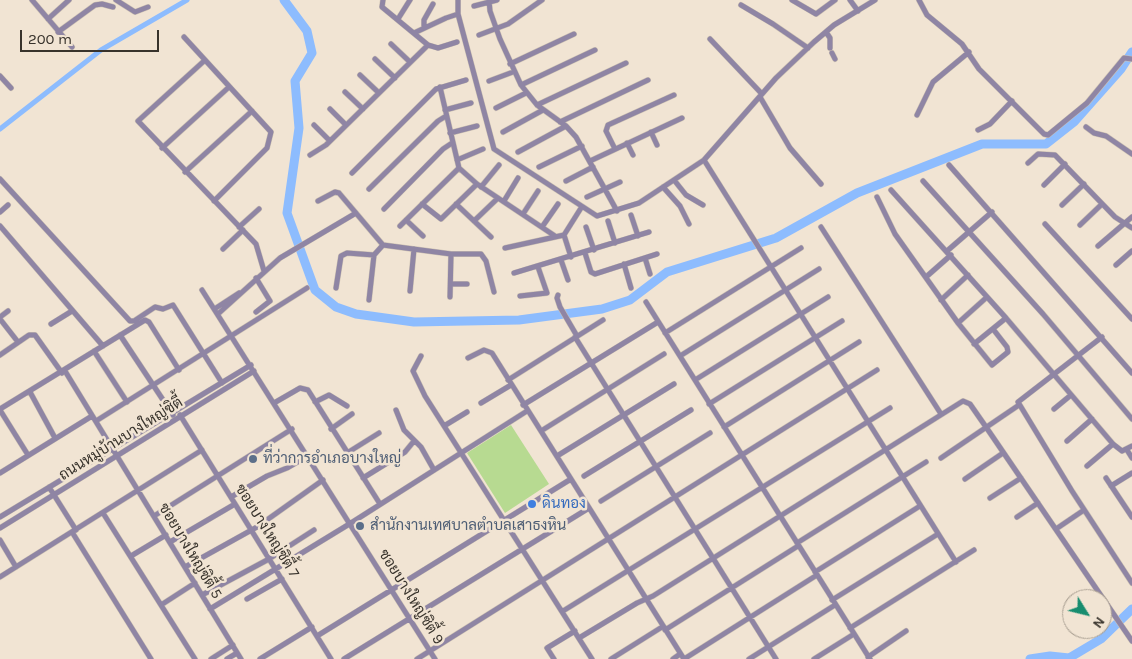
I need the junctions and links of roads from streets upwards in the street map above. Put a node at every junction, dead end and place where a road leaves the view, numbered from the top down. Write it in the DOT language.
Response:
graph roads {
  1 [pos="32,0"];
  2 [pos="69,0"];
  3 [pos="116,0"];
  4 [pos="383,0"];
  5 [pos="410,0"];
  6 [pos="458,0"];
  7 [pos="463,0"];
  8 [pos="497,0"];
  9 [pos="542,0"];
  10 [pos="792,0"];
  11 [pos="834,0"];
  12 [pos="850,0"];
  13 [pos="875,0"];
  14 [pos="919,0"];
  15 [pos="489,1"];
  16 [pos="828,3"];
  17 [pos="433,4"];
  18 [pos="741,5"];
  19 [pos="459,6"];
  20 [pos="474,6"];
  21 [pos="113,7"];
  22 [pos="148,7"];
  23 [pos="858,11"];
  24 [pos="458,14"];
  25 [pos="48,19"];
  26 [pos="398,19"];
  27 [pos="424,28"];
  28 [pos="497,29"];
  29 [pos="58,32"];
  30 [pos="826,32"];
  31 [pos="414,33"];
  32 [pos="574,34"];
  33 [pos="479,35"];
  34 [pos="184,38"];
  35 [pos="710,40"];
  36 [pos="457,42"];
  37 [pos="391,44"];
  38 [pos="428,45"];
  39 [pos="72,47"];
  40 [pos="808,48"];
  41 [pos="595,50"];
  42 [pos="969,52"];
  43 [pos="1129,58"];
  44 [pos="375,59"];
  45 [pos="835,59"];
  46 [pos="204,60"];
  47 [pos="410,62"];
  48 [pos="626,63"];
  49 [pos="510,64"];
  50 [pos="513,72"];
  51 [pos="360,75"];
  52 [pos="0,76"];
  53 [pos="395,78"];
  54 [pos="466,80"];
  55 [pos="648,80"];
  56 [pos="489,81"];
  57 [pos="521,85"];
  58 [pos="229,87"];
  59 [pos="440,87"];
  60 [pos="11,88"];
  61 [pos="344,92"];
  62 [pos="379,93"];
  63 [pos="526,93"];
  64 [pos="674,95"];
  65 [pos="761,95"];
  66 [pos="1012,101"];
  67 [pos="471,104"];
  68 [pos="537,105"];
  69 [pos="496,108"];
  70 [pos="330,109"];
  71 [pos="363,109"];
  72 [pos="445,110"];
  73 [pos="543,110"];
  74 [pos="252,111"];
  75 [pos="917,115"];
  76 [pos="446,116"];
  77 [pos="682,118"];
  78 [pos="560,122"];
  79 [pos="314,125"];
  80 [pos="346,125"];
  81 [pos="477,126"];
  82 [pos="566,126"];
  83 [pos="1086,127"];
  84 [pos="978,130"];
  85 [pos="450,132"];
  86 [pos="503,132"];
  87 [pos="651,132"];
  88 [pos="330,141"];
  89 [pos="452,143"];
  90 [pos="627,143"];
  91 [pos="657,145"];
  92 [pos="582,146"];
  93 [pos="162,148"];
  94 [pos="483,149"];
  95 [pos="615,149"];
  96 [pos="518,152"];
  97 [pos="1132,154"];
  98 [pos="310,155"];
  99 [pos="633,155"];
  100 [pos="457,160"];
  101 [pos="590,160"];
  102 [pos="704,160"];
  103 [pos="1028,163"];
  104 [pos="1065,164"];
  105 [pos="499,165"];
  106 [pos="949,165"];
  107 [pos="539,167"];
  108 [pos="593,167"];
  109 [pos="459,168"];
  110 [pos="185,172"];
  111 [pos="352,173"];
  112 [pos="518,178"];
  113 [pos="0,179"];
  114 [pos="674,180"];
  115 [pos="566,181"];
  116 [pos="923,181"];
  117 [pos="620,182"];
  118 [pos="821,184"];
  119 [pos="1084,184"];
  120 [pos="479,185"];
  121 [pos="1044,185"];
  122 [pos="663,187"];
  123 [pos="369,189"];
  124 [pos="606,189"];
  125 [pos="891,190"];
  126 [pos="538,191"];
  127 [pos="877,197"];
  128 [pos="498,198"];
  129 [pos="587,198"];
  130 [pos="689,198"];
  131 [pos="214,201"];
  132 [pos="318,201"];
  133 [pos="504,201"];
  134 [pos="422,204"];
  135 [pos="456,204"];
  136 [pos="558,204"];
  137 [pos="1102,204"];
  138 [pos="8,205"];
  139 [pos="703,205"];
  140 [pos="1062,205"];
  141 [pos="680,206"];
  142 [pos="581,208"];
  143 [pos="259,209"];
  144 [pos="384,209"];
  145 [pos="617,211"];
  146 [pos="0,212"];
  147 [pos="992,212"];
  148 [pos="356,213"];
  149 [pos="523,214"];
  150 [pos="631,215"];
  151 [pos="1132,217"];
  152 [pos="406,220"];
  153 [pos="474,221"];
  154 [pos="608,221"];
  155 [pos="689,224"];
  156 [pos="1045,224"];
  157 [pos="1124,224"];
  158 [pos="1080,225"];
  159 [pos="0,226"];
  160 [pos="400,226"];
  161 [pos="542,227"];
  162 [pos="586,228"];
  163 [pos="821,228"];
  164 [pos="1132,228"];
  165 [pos="241,229"];
  166 [pos="970,231"];
  167 [pos="649,232"];
  168 [pos="564,235"];
  169 [pos="423,236"];
  170 [pos="555,236"];
  171 [pos="638,236"];
  172 [pos="491,237"];
  173 [pos="616,243"];
  174 [pos="383,245"];
  175 [pos="1098,246"];
  176 [pos="505,248"];
  177 [pos="801,248"];
  178 [pos="223,249"];
  179 [pos="414,249"];
  180 [pos="594,250"];
  181 [pos="1132,251"];
  182 [pos="585,253"];
  183 [pos="949,253"];
  184 [pos="451,254"];
  185 [pos="657,254"];
  186 [pos="374,255"];
  187 [pos="571,257"];
  188 [pos="645,258"];
  189 [pos="561,260"];
  190 [pos="624,264"];
  191 [pos="1116,264"];
  192 [pos="538,267"];
  193 [pos="771,267"];
  194 [pos="819,269"];
  195 [pos="264,271"];
  196 [pos="514,273"];
  197 [pos="650,274"];
  198 [pos="968,275"];
  199 [pos="926,277"];
  200 [pos="256,278"];
  201 [pos="568,280"];
  202 [pos="451,284"];
  203 [pos="467,284"];
  204 [pos="307,288"];
  205 [pos="336,288"];
  206 [pos="631,288"];
  207 [pos="202,290"];
  208 [pos="785,290"];
  209 [pos="410,291"];
  210 [pos="494,292"];
  211 [pos="558,295"];
  212 [pos="520,296"];
  213 [pos="450,297"];
  214 [pos="828,297"];
  215 [pos="987,297"];
  216 [pos="369,300"];
  217 [pos="941,300"];
  218 [pos="646,302"];
  219 [pos="72,310"];
  220 [pos="8,311"];
  221 [pos="217,311"];
  222 [pos="256,312"];
  223 [pos="800,314"];
  224 [pos="0,318"];
  225 [pos="1006,318"];
  226 [pos="1132,319"];
  227 [pos="603,320"];
  228 [pos="842,321"];
  229 [pos="658,322"];
  230 [pos="958,323"];
  231 [pos="51,324"];
  232 [pos="992,329"];
  233 [pos="665,333"];
  234 [pos="120,335"];
  235 [pos="233,336"];
  236 [pos="576,337"];
  237 [pos="1102,337"];
  238 [pos="815,338"];
  239 [pos="18,342"];
  240 [pos="859,342"];
  241 [pos="974,344"];
  242 [pos="103,346"];
  243 [pos="94,351"];
  244 [pos="204,354"];
  245 [pos="664,354"];
  246 [pos="0,355"];
  247 [pos="421,356"];
  248 [pos="680,356"];
  249 [pos="1079,356"];
  250 [pos="468,358"];
  251 [pos="829,361"];
  252 [pos="591,363"];
  253 [pos="251,365"];
  254 [pos="178,370"];
  255 [pos="254,370"];
  256 [pos="877,370"];
  257 [pos="63,372"];
  258 [pos="1132,372"];
  259 [pos="1054,375"];
  260 [pos="695,380"];
  261 [pos="509,382"];
  262 [pos="222,383"];
  263 [pos="674,384"];
  264 [pos="153,385"];
  265 [pos="608,388"];
  266 [pos="847,390"];
  267 [pos="30,392"];
  268 [pos="1071,395"];
  269 [pos="127,402"];
  270 [pos="315,402"];
  271 [pos="274,403"];
  272 [pos="481,403"];
  273 [pos="709,404"];
  274 [pos="523,405"];
  275 [pos="1019,405"];
  276 [pos="347,406"];
  277 [pos="1,407"];
  278 [pos="890,408"];
  279 [pos="1054,409"];
  280 [pos="177,410"];
  281 [pos="396,410"];
  282 [pos="691,410"];
  283 [pos="527,411"];
  284 [pos="467,412"];
  285 [pos="172,414"];
  286 [pos="352,414"];
  287 [pos="624,414"];
  288 [pos="941,414"];
  289 [pos="181,416"];
  290 [pos="94,419"];
  291 [pos="1092,419"];
  292 [pos="1132,419"];
  293 [pos="175,420"];
  294 [pos="867,421"];
  295 [pos="444,426"];
  296 [pos="724,427"];
  297 [pos="986,427"];
  298 [pos="332,429"];
  299 [pos="292,430"];
  300 [pos="541,431"];
  301 [pos="379,433"];
  302 [pos="710,434"];
  303 [pos="55,438"];
  304 [pos="640,440"];
  305 [pos="1067,440"];
  306 [pos="414,441"];
  307 [pos="1113,444"];
  308 [pos="1129,448"];
  309 [pos="114,449"];
  310 [pos="884,449"];
  311 [pos="202,450"];
  312 [pos="347,453"];
  313 [pos="462,453"];
  314 [pos="1003,453"];
  315 [pos="28,455"];
  316 [pos="118,456"];
  317 [pos="308,456"];
  318 [pos="557,456"];
  319 [pos="743,456"];
  320 [pos="941,458"];
  321 [pos="1132,458"];
  322 [pos="926,462"];
  323 [pos="656,466"];
  324 [pos="1087,466"];
  325 [pos="434,470"];
  326 [pos="0,472"];
  327 [pos="1132,473"];
  328 [pos="218,476"];
  329 [pos="584,476"];
  330 [pos="902,477"];
  331 [pos="363,478"];
  332 [pos="965,478"];
  333 [pos="1021,478"];
  334 [pos="1106,478"];
  335 [pos="323,480"];
  336 [pos="571,480"];
  337 [pos="762,486"];
  338 [pos="1111,486"];
  339 [pos="49,487"];
  340 [pos="139,490"];
  341 [pos="54,495"];
  342 [pos="231,497"];
  343 [pos="676,498"];
  344 [pos="990,498"];
  345 [pos="601,501"];
  346 [pos="1038,503"];
  347 [pos="235,504"];
  348 [pos="380,504"];
  349 [pos="920,506"];
  350 [pos="589,508"];
  351 [pos="1084,510"];
  352 [pos="103,513"];
  353 [pos="781,515"];
  354 [pos="154,516"];
  355 [pos="0,517"];
  356 [pos="1018,517"];
  357 [pos="1132,517"];
  358 [pos="505,521"];
  359 [pos="351,524"];
  360 [pos="0,528"];
  361 [pos="696,529"];
  362 [pos="251,530"];
  363 [pos="314,530"];
  364 [pos="1056,530"];
  365 [pos="74,531"];
  366 [pos="938,534"];
  367 [pos="166,535"];
  368 [pos="608,539"];
  369 [pos="0,540"];
  370 [pos="170,542"];
  371 [pos="798,545"];
  372 [pos="523,549"];
  373 [pos="974,550"];
  374 [pos="131,556"];
  375 [pos="714,558"];
  376 [pos="269,559"];
  377 [pos="956,562"];
  378 [pos="16,567"];
  379 [pos="185,567"];
  380 [pos="275,568"];
  381 [pos="628,570"];
  382 [pos="816,574"];
  383 [pos="0,577"];
  384 [pos="282,579"];
  385 [pos="543,580"];
  386 [pos="195,583"];
  387 [pos="1132,583"];
  388 [pos="732,588"];
  389 [pos="393,590"];
  390 [pos="202,595"];
  391 [pos="247,599"];
  392 [pos="646,600"];
  393 [pos="834,602"];
  394 [pos="161,605"];
  395 [pos="210,608"];
  396 [pos="562,611"];
  397 [pos="750,617"];
  398 [pos="410,620"];
  399 [pos="312,627"];
  400 [pos="664,628"];
  401 [pos="850,628"];
  402 [pos="575,631"];
  403 [pos="906,631"];
  404 [pos="854,634"];
  405 [pos="317,636"];
  406 [pos="579,638"];
  407 [pos="1132,642"];
  408 [pos="233,645"];
  409 [pos="768,647"];
  410 [pos="429,651"];
  411 [pos="237,652"];
  412 [pos="683,657"];
  413 [pos="869,658"];
  414 [pos="151,659"];
  415 [pos="195,659"];
  416 [pos="211,659"];
  417 [pos="227,659"];
  418 [pos="241,659"];
  419 [pos="260,659"];
  420 [pos="331,659"];
  421 [pos="344,659"];
  422 [pos="417,659"];
  423 [pos="435,659"];
  424 [pos="554,659"];
  425 [pos="592,659"];
  426 [pos="611,659"];
  427 [pos="673,659"];
  428 [pos="749,659"];
  429 [pos="776,659"];
  430 [pos="814,659"];
  1 -- 25 [label="street"];
  2 -- 25 [label="street"];
  3 -- 22 [label="street"];
  4 -- 26 [label="street"];
  5 -- 26 [label="street"];
  6 -- 19 [label="street"];
  7 -- 19 [label="street"];
  8 -- 15 [label="street"];
  9 -- 28 [label="street"];
  10 -- 16 [label="street"];
  11 -- 16 [label="street"];
  12 -- 23 [label="street"];
  13 -- 23 [label="street"];
  14 -- 42 [label="street"];
  15 -- 20 [label="street"];
  15 -- 28 [label="street"];
  17 -- 27 [label="street"];
  18 -- 40 [label="street"];
  19 -- 24 [label="street"];
  21 -- 29 [label="street"];
  23 -- 30 [label="street"];
  24 -- 27 [label="street"];
  24 -- 142 [label="street"];
  25 -- 29 [label="street"];
  26 -- 31 [label="street"];
  27 -- 31 [label="street"];
  28 -- 33 [label="street"];
  28 -- 49 [label="street"];
  29 -- 39 [label="street"];
  30 -- 40 [label="street"];
  30 -- 45 [label="street"];
  31 -- 38 [label="street"];
  32 -- 49 [label="street"];
  34 -- 46 [label="street"];
  35 -- 65 [label="street"];
  36 -- 38 [label="street"];
  37 -- 47 [label="street"];
  38 -- 47 [label="street"];
  40 -- 65 [label="street"];
  41 -- 57 [label="street"];
  42 -- 66 [label="street"];
  42 -- 75 [label="street"];
  43 -- 66 [label="street"];
  44 -- 53 [label="street"];
  46 -- 58 [label="street"];
  46 -- 93 [label="street"];
  47 -- 53 [label="street"];
  48 -- 68 [label="street"];
  49 -- 50 [label="street"];
  50 -- 56 [label="street"];
  50 -- 57 [label="street"];
  51 -- 62 [label="street"];
  52 -- 60 [label="street"];
  53 -- 62 [label="street"];
  54 -- 59 [label="street"];
  55 -- 78 [label="street"];
  57 -- 63 [label="street"];
  58 -- 74 [label="street"];
  58 -- 93 [label="street"];
  59 -- 72 [label="street"];
  59 -- 111 [label="street"];
  61 -- 71 [label="street"];
  62 -- 71 [label="street"];
  63 -- 68 [label="street"];
  63 -- 69 [label="street"];
  64 -- 95 [label="street"];
  65 -- 102 [label="street"];
  65 -- 118 [label="street"];
  66 -- 84 [label="street"];
  67 -- 72 [label="street"];
  68 -- 73 [label="street"];
  70 -- 80 [label="street"];
  71 -- 80 [label="street"];
  72 -- 76 [label="street"];
  73 -- 78 [label="street"];
  73 -- 86 [label="street"];
  74 -- 110 [label="street"];
  74 -- 131 [label="street"];
  76 -- 85 [label="street"];
  76 -- 123 [label="street"];
  77 -- 87 [label="street"];
  78 -- 82 [label="street"];
  79 -- 88 [label="street"];
  80 -- 88 [label="street"];
  81 -- 85 [label="street"];
  82 -- 92 [label="street"];
  82 -- 96 [label="street"];
  83 -- 97 [label="street"];
  85 -- 89 [label="street"];
  87 -- 90 [label="street"];
  87 -- 91 [label="street"];
  88 -- 98 [label="street"];
  89 -- 100 [label="street"];
  89 -- 144 [label="street"];
  90 -- 95 [label="street"];
  90 -- 99 [label="street"];
  92 -- 101 [label="street"];
  92 -- 107 [label="street"];
  93 -- 110 [label="street"];
  94 -- 100 [label="street"];
  95 -- 101 [label="street"];
  100 -- 109 [label="street"];
  101 -- 108 [label="street"];
  102 -- 114 [label="street"];
  102 -- 193 [label="street"];
  103 -- 104 [label="street"];
  104 -- 119 [label="street"];
  104 -- 121 [label="street"];
  105 -- 120 [label="street"];
  106 -- 147 [label="street"];
  108 -- 115 [label="street"];
  108 -- 124 [label="street"];
  109 -- 120 [label="street"];
  109 -- 134 [label="street"];
  110 -- 131 [label="street"];
  112 -- 133 [label="street"];
  113 -- 244 [label="street"];
  114 -- 122 [label="street"];
  114 -- 130 [label="street"];
  116 -- 166 [label="street"];
  117 -- 124 [label="street"];
  119 -- 137 [label="street"];
  119 -- 140 [label="street"];
  120 -- 128 [label="street"];
  120 -- 135 [label="street"];
  122 -- 141 [label="street"];
  122 -- 145 [label="street"];
  124 -- 129 [label="street"];
  124 -- 145 [label="street"];
  125 -- 183 [label="street"];
  126 -- 149 [label="street"];
  127 -- 199 [label="street"];
  128 -- 133 [label="street"];
  128 -- 153 [label="street"];
  130 -- 139 [label="street"];
  130 -- 141 [label="street"];
  131 -- 165 [label="street"];
  132 -- 148 [label="street"];
  133 -- 149 [label="street"];
  134 -- 135 [label="street"];
  134 -- 152 [label="street"];
  135 -- 153 [label="street"];
  136 -- 161 [label="street"];
  137 -- 157 [label="street"];
  137 -- 158 [label="street"];
  138 -- 146 [label="street"];
  141 -- 155 [label="street"];
  142 -- 145 [label="street"];
  142 -- 168 [label="street"];
  143 -- 165 [label="street"];
  147 -- 166 [label="street"];
  147 -- 237 [label="street"];
  148 -- 174 [label="street"];
  148 -- 195 [label="street"];
  149 -- 161 [label="street"];
  150 -- 171 [label="street"];
  151 -- 157 [label="street"];
  152 -- 160 [label="street"];
  152 -- 169 [label="street"];
  153 -- 172 [label="street"];
  154 -- 173 [label="street"];
  156 -- 226 [label="street"];
  157 -- 164 [label="street"];
  157 -- 175 [label="street"];
  159 -- 219 [label="street"];
  161 -- 170 [label="street"];
  162 -- 180 [label="street"];
  163 -- 288 [label="street"];
  165 -- 178 [label="street"];
  165 -- 195 [label="street"];
  166 -- 183 [label="street"];
  166 -- 249 [label="street"];
  167 -- 171 [label="street"];
  168 -- 170 [label="street"];
  168 -- 187 [label="street"];
  170 -- 176 [label="street"];
  171 -- 173 [label="street"];
  173 -- 180 [label="street"];
  174 -- 179 [label="street"];
  174 -- 186 [label="street"];
  177 -- 193 [label="street"];
  179 -- 184 [label="street"];
  179 -- 209 [label="street"];
  180 -- 182 [label="street"];
  181 -- 191 [label="street"];
  182 -- 187 [label="street"];
  182 -- 190 [label="street"];
  183 -- 198 [label="street"];
  183 -- 199 [label="street"];
  184 -- 202 [label="street"];
  184 -- 210 [label="street"];
  185 -- 188 [label="street"];
  186 -- 205 [label="street"];
  186 -- 216 [label="street"];
  187 -- 189 [label="street"];
  188 -- 190 [label="street"];
  188 -- 197 [label="street"];
  189 -- 192 [label="street"];
  189 -- 201 [label="street"];
  190 -- 206 [label="street"];
  192 -- 196 [label="street"];
  192 -- 212 [label="street"];
  193 -- 208 [label="street"];
  193 -- 233 [label="street"];
  194 -- 208 [label="street"];
  195 -- 200 [label="street"];
  198 -- 215 [label="street"];
  198 -- 217 [label="street"];
  199 -- 217 [label="street"];
  200 -- 221 [label="street"];
  200 -- 222 [label="street"];
  202 -- 203 [label="street"];
  202 -- 213 [label="street"];
  204 -- 235 [label="street"];
  207 -- 221 [label="street, ซอยบางใหญ่ซิตี้ 9"];
  208 -- 223 [label="street"];
  208 -- 248 [label="street"];
  211 -- 236 [label="street"];
  214 -- 223 [label="street"];
  215 -- 225 [label="street"];
  215 -- 230 [label="street"];
  217 -- 230 [label="street"];
  218 -- 229 [label="street"];
  219 -- 231 [label="street"];
  219 -- 242 [label="street"];
  220 -- 224 [label="street"];
  221 -- 235 [label="street, ซอยบางใหญ่ซิตี้ 9"];
  223 -- 238 [label="street"];
  223 -- 260 [label="street"];
  224 -- 239 [label="street"];
  225 -- 232 [label="street"];
  225 -- 259 [label="street"];
  227 -- 236 [label="street"];
  228 -- 238 [label="street"];
  229 -- 233 [label="street"];
  229 -- 252 [label="street"];
  230 -- 241 [label="street"];
  232 -- 241 [label="street"];
  232 -- 241 [label="street"];
  233 -- 248 [label="street"];
  234 -- 242 [label="street"];
  234 -- 254 [label="street"];
  234 -- 264 [label="street"];
  235 -- 244 [label="street"];
  235 -- 253 [label="street, ซอยบางใหญ่ซิตี้ 9"];
  236 -- 252 [label="street"];
  236 -- 261 [label="street"];
  237 -- 249 [label="street"];
  237 -- 258 [label="street"];
  238 -- 251 [label="street"];
  238 -- 273 [label="street"];
  239 -- 246 [label="street"];
  239 -- 257 [label="street, ซอยบางใหญ่ซิตี้ 5"];
  240 -- 251 [label="street"];
  242 -- 243 [label="street"];
  243 -- 257 [label="street"];
  243 -- 269 [label="street"];
  244 -- 254 [label="street"];
  244 -- 262 [label="street"];
  245 -- 265 [label="street"];
  247 -- 295 [label="street"];
  248 -- 260 [label="street"];
  249 -- 259 [label="street"];
  249 -- 292 [label="street"];
  250 -- 261 [label="street"];
  251 -- 266 [label="street"];
  251 -- 296 [label="street"];
  252 -- 265 [label="street"];
  252 -- 274 [label="street"];
  253 -- 255 [label="street, ซอยบางใหญ่ซิตี้ 9"];
  253 -- 262 [label="street, ถนนหมู่บ้านบางใหญ่ซิตี้"];
  254 -- 264 [label="street"];
  255 -- 271 [label="street, ซอยบางใหญ่ซิตี้ 9"];
  255 -- 289 [label="street, ถนนหมู่บ้านบางใหญ่ซิตี้"];
  256 -- 266 [label="street"];
  257 -- 267 [label="street"];
  257 -- 290 [label="street, ซอยบางใหญ่ซิตี้ 5"];
  259 -- 268 [label="street"];
  259 -- 275 [label="street"];
  260 -- 273 [label="street"];
  261 -- 272 [label="street"];
  261 -- 274 [label="street"];
  262 -- 280 [label="street, ถนนหมู่บ้านบางใหญ่ซิตี้"];
  263 -- 287 [label="street"];
  264 -- 269 [label="street"];
  264 -- 285 [label="street"];
  265 -- 287 [label="street"];
  265 -- 300 [label="street"];
  266 -- 294 [label="street"];
  266 -- 319 [label="street"];
  267 -- 277 [label="street"];
  267 -- 303 [label="street"];
  268 -- 279 [label="street"];
  268 -- 291 [label="street"];
  269 -- 290 [label="street"];
  270 -- 271 [label="street"];
  270 -- 276 [label="street"];
  270 -- 298 [label="street"];
  271 -- 299 [label="street, ซอยบางใหญ่ซิตี้ 9"];
  273 -- 296 [label="street"];
  274 -- 283 [label="street"];
  275 -- 297 [label="street"];
  275 -- 351 [label="street"];
  277 -- 315 [label="street"];
  278 -- 294 [label="street"];
  280 -- 285 [label="street, ถนนหมู่บ้านบางใหญ่ซิตี้"];
  280 -- 289 [label="street, ซอยบางใหญ่ซิตี้ 7"];
  281 -- 306 [label="street"];
  282 -- 304 [label="street"];
  283 -- 300 [label="street"];
  283 -- 313 [label="street"];
  284 -- 295 [label="street"];
  285 -- 293 [label="street"];
  285 -- 309 [label="street, ถนนหมู่บ้านบางใหญ่ซิตี้"];
  286 -- 298 [label="street"];
  287 -- 304 [label="street"];
  287 -- 318 [label="street"];
  288 -- 297 [label="street"];
  288 -- 310 [label="street"];
  289 -- 293 [label="street, ถนนหมู่บ้านบางใหญ่ซิตี้"];
  289 -- 311 [label="street, ซอยบางใหญ่ซิตี้ 7"];
  290 -- 303 [label="street"];
  290 -- 309 [label="street, ซอยบางใหญ่ซิตี้ 5"];
  291 -- 305 [label="street"];
  291 -- 307 [label="street"];
  293 -- 316 [label="street, ถนนหมู่บ้านบางใหญ่ซิตี้"];
  294 -- 310 [label="street"];
  294 -- 337 [label="street"];
  295 -- 313 [label="street"];
  296 -- 319 [label="street"];
  297 -- 314 [label="street"];
  297 -- 320 [label="street"];
  298 -- 312 [label="street"];
  299 -- 317 [label="street, ซอยบางใหญ่ซิตี้ 9"];
  299 -- 328 [label="street"];
  300 -- 318 [label="street"];
  301 -- 312 [label="street"];
  302 -- 323 [label="street"];
  303 -- 315 [label="street"];
  304 -- 323 [label="street"];
  304 -- 329 [label="street"];
  306 -- 325 [label="street"];
  306 -- 331 [label="street"];
  307 -- 308 [label="street"];
  307 -- 324 [label="street"];
  308 -- 321 [label="street"];
  309 -- 316 [label="street, ซอยบางใหญ่ซิตี้ 5"];
  309 -- 339 [label="street, ถนนหมู่บ้านบางใหญ่ซิตี้"];
  310 -- 330 [label="street"];
  310 -- 353 [label="street"];
  311 -- 328 [label="street, ซอยบางใหญ่ซิตี้ 7"];
  311 -- 340 [label="street"];
  312 -- 331 [label="street"];
  313 -- 325 [label="street"];
  313 -- 358 [label="street"];
  314 -- 332 [label="street"];
  314 -- 333 [label="street"];
  315 -- 326 [label="street"];
  316 -- 340 [label="street, ซอยบางใหญ่ซิตี้ 5"];
  316 -- 341 [label="street, ถนนหมู่บ้านบางใหญ่ซิตี้"];
  317 -- 335 [label="street, ซอยบางใหญ่ซิตี้ 9"];
  317 -- 342 [label="street"];
  318 -- 336 [label="street"];
  319 -- 337 [label="street"];
  319 -- 343 [label="street"];
  322 -- 330 [label="street"];
  323 -- 343 [label="street"];
  323 -- 345 [label="street"];
  325 -- 348 [label="street"];
  327 -- 338 [label="street"];
  328 -- 342 [label="street, ซอยบางใหญ่ซิตี้ 7"];
  328 -- 354 [label="street"];
  330 -- 349 [label="street"];
  330 -- 371 [label="street"];
  331 -- 348 [label="street"];
  333 -- 344 [label="street"];
  333 -- 346 [label="street"];
  334 -- 338 [label="street"];
  335 -- 359 [label="street, ซอยบางใหญ่ซิตี้ 9"];
  335 -- 362 [label="street"];
  336 -- 350 [label="street"];
  336 -- 358 [label="street"];
  337 -- 353 [label="street"];
  337 -- 361 [label="street"];
  338 -- 357 [label="street"];
  339 -- 341 [label="street"];
  339 -- 355 [label="street, ถนนหมู่บ้านบางใหญ่ซิตี้"];
  340 -- 352 [label="street"];
  340 -- 354 [label="street, ซอยบางใหญ่ซิตี้ 5"];
  341 -- 360 [label="street, ถนนหมู่บ้านบางใหญ่ซิตี้"];
  341 -- 365 [label="street"];
  342 -- 347 [label="street, ซอยบางใหญ่ซิตี้ 7"];
  343 -- 361 [label="street"];
  343 -- 368 [label="street"];
  346 -- 356 [label="street"];
  346 -- 364 [label="street"];
  347 -- 362 [label="street, ซอยบางใหญ่ซิตี้ 7"];
  347 -- 370 [label="street"];
  348 -- 359 [label="street"];
  349 -- 366 [label="street"];
  349 -- 382 [label="street"];
  350 -- 368 [label="street"];
  350 -- 372 [label="street"];
  351 -- 364 [label="street"];
  351 -- 387 [label="street"];
  352 -- 365 [label="street"];
  352 -- 374 [label="street"];
  353 -- 371 [label="street"];
  353 -- 375 [label="street"];
  354 -- 367 [label="street, ซอยบางใหญ่ซิตี้ 5"];
  358 -- 372 [label="street"];
  358 -- 389 [label="street"];
  359 -- 380 [label="street"];
  359 -- 389 [label="street, ซอยบางใหญ่ซิตี้ 9"];
  361 -- 375 [label="street"];
  361 -- 381 [label="street"];
  362 -- 376 [label="street, ซอยบางใหญ่ซิตี้ 7"];
  362 -- 379 [label="street"];
  363 -- 376 [label="street"];
  364 -- 407 [label="street"];
  365 -- 378 [label="street"];
  365 -- 414 [label="street"];
  366 -- 377 [label="street"];
  366 -- 393 [label="street"];
  367 -- 370 [label="street, ซอยบางใหญ่ซิตี้ 5"];
  367 -- 374 [label="street"];
  368 -- 381 [label="street"];
  368 -- 385 [label="street"];
  369 -- 378 [label="street"];
  370 -- 379 [label="street, ซอยบางใหญ่ซิตี้ 5"];
  371 -- 382 [label="street"];
  371 -- 388 [label="street"];
  372 -- 385 [label="street"];
  372 -- 398 [label="street"];
  373 -- 377 [label="street"];
  374 -- 394 [label="street"];
  375 -- 388 [label="street"];
  375 -- 392 [label="street"];
  376 -- 380 [label="street, ซอยบางใหญ่ซิตี้ 7"];
  376 -- 390 [label="street"];
  377 -- 401 [label="street"];
  378 -- 383 [label="street"];
  379 -- 386 [label="street, ซอยบางใหญ่ซิตี้ 5"];
  380 -- 384 [label="street, ซอยบางใหญ่ซิตี้ 7"];
  380 -- 395 [label="street"];
  381 -- 392 [label="street"];
  381 -- 396 [label="street"];
  382 -- 393 [label="street"];
  382 -- 397 [label="street"];
  384 -- 391 [label="street"];
  384 -- 399 [label="street, ซอยบางใหญ่ซิตี้ 7"];
  385 -- 396 [label="street"];
  385 -- 410 [label="street"];
  386 -- 390 [label="street, ซอยบางใหญ่ซิตี้ 5"];
  386 -- 394 [label="street"];
  388 -- 397 [label="street"];
  388 -- 400 [label="street"];
  389 -- 398 [label="street, ซอยบางใหญ่ซิตี้ 9"];
  389 -- 405 [label="street"];
  390 -- 395 [label="street, ซอยบางใหญ่ซิตี้ 5"];
  392 -- 400 [label="street"];
  392 -- 406 [label="street"];
  393 -- 401 [label="street"];
  393 -- 409 [label="street"];
  394 -- 415 [label="street"];
  395 -- 408 [label="street, ซอยบางใหญ่ซิตี้ 5"];
  396 -- 402 [label="street"];
  397 -- 409 [label="street"];
  397 -- 412 [label="street"];
  398 -- 410 [label="street, ซอยบางใหญ่ซิตี้ 9"];
  398 -- 421 [label="street"];
  399 -- 405 [label="street, ซอยบางใหญ่ซิตี้ 7"];
  399 -- 419 [label="street"];
  400 -- 412 [label="street"];
  400 -- 426 [label="street"];
  401 -- 404 [label="street"];
  402 -- 406 [label="street"];
  402 -- 424 [label="street"];
  403 -- 413 [label="street"];
  404 -- 413 [label="street"];
  404 -- 430 [label="street"];
  405 -- 420 [label="street, ซอยบางใหญ่ซิตี้ 7"];
  406 -- 425 [label="street"];
  408 -- 411 [label="street, ซอยบางใหญ่ซิตี้ 5"];
  408 -- 416 [label="street"];
  409 -- 428 [label="street"];
  409 -- 429 [label="street"];
  410 -- 422 [label="street"];
  410 -- 423 [label="street, ซอยบางใหญ่ซิตี้ 9"];
  411 -- 417 [label="street"];
  411 -- 418 [label="street, ซอยบางใหญ่ซิตี้ 5"];
  412 -- 427 [label="street"];
}
